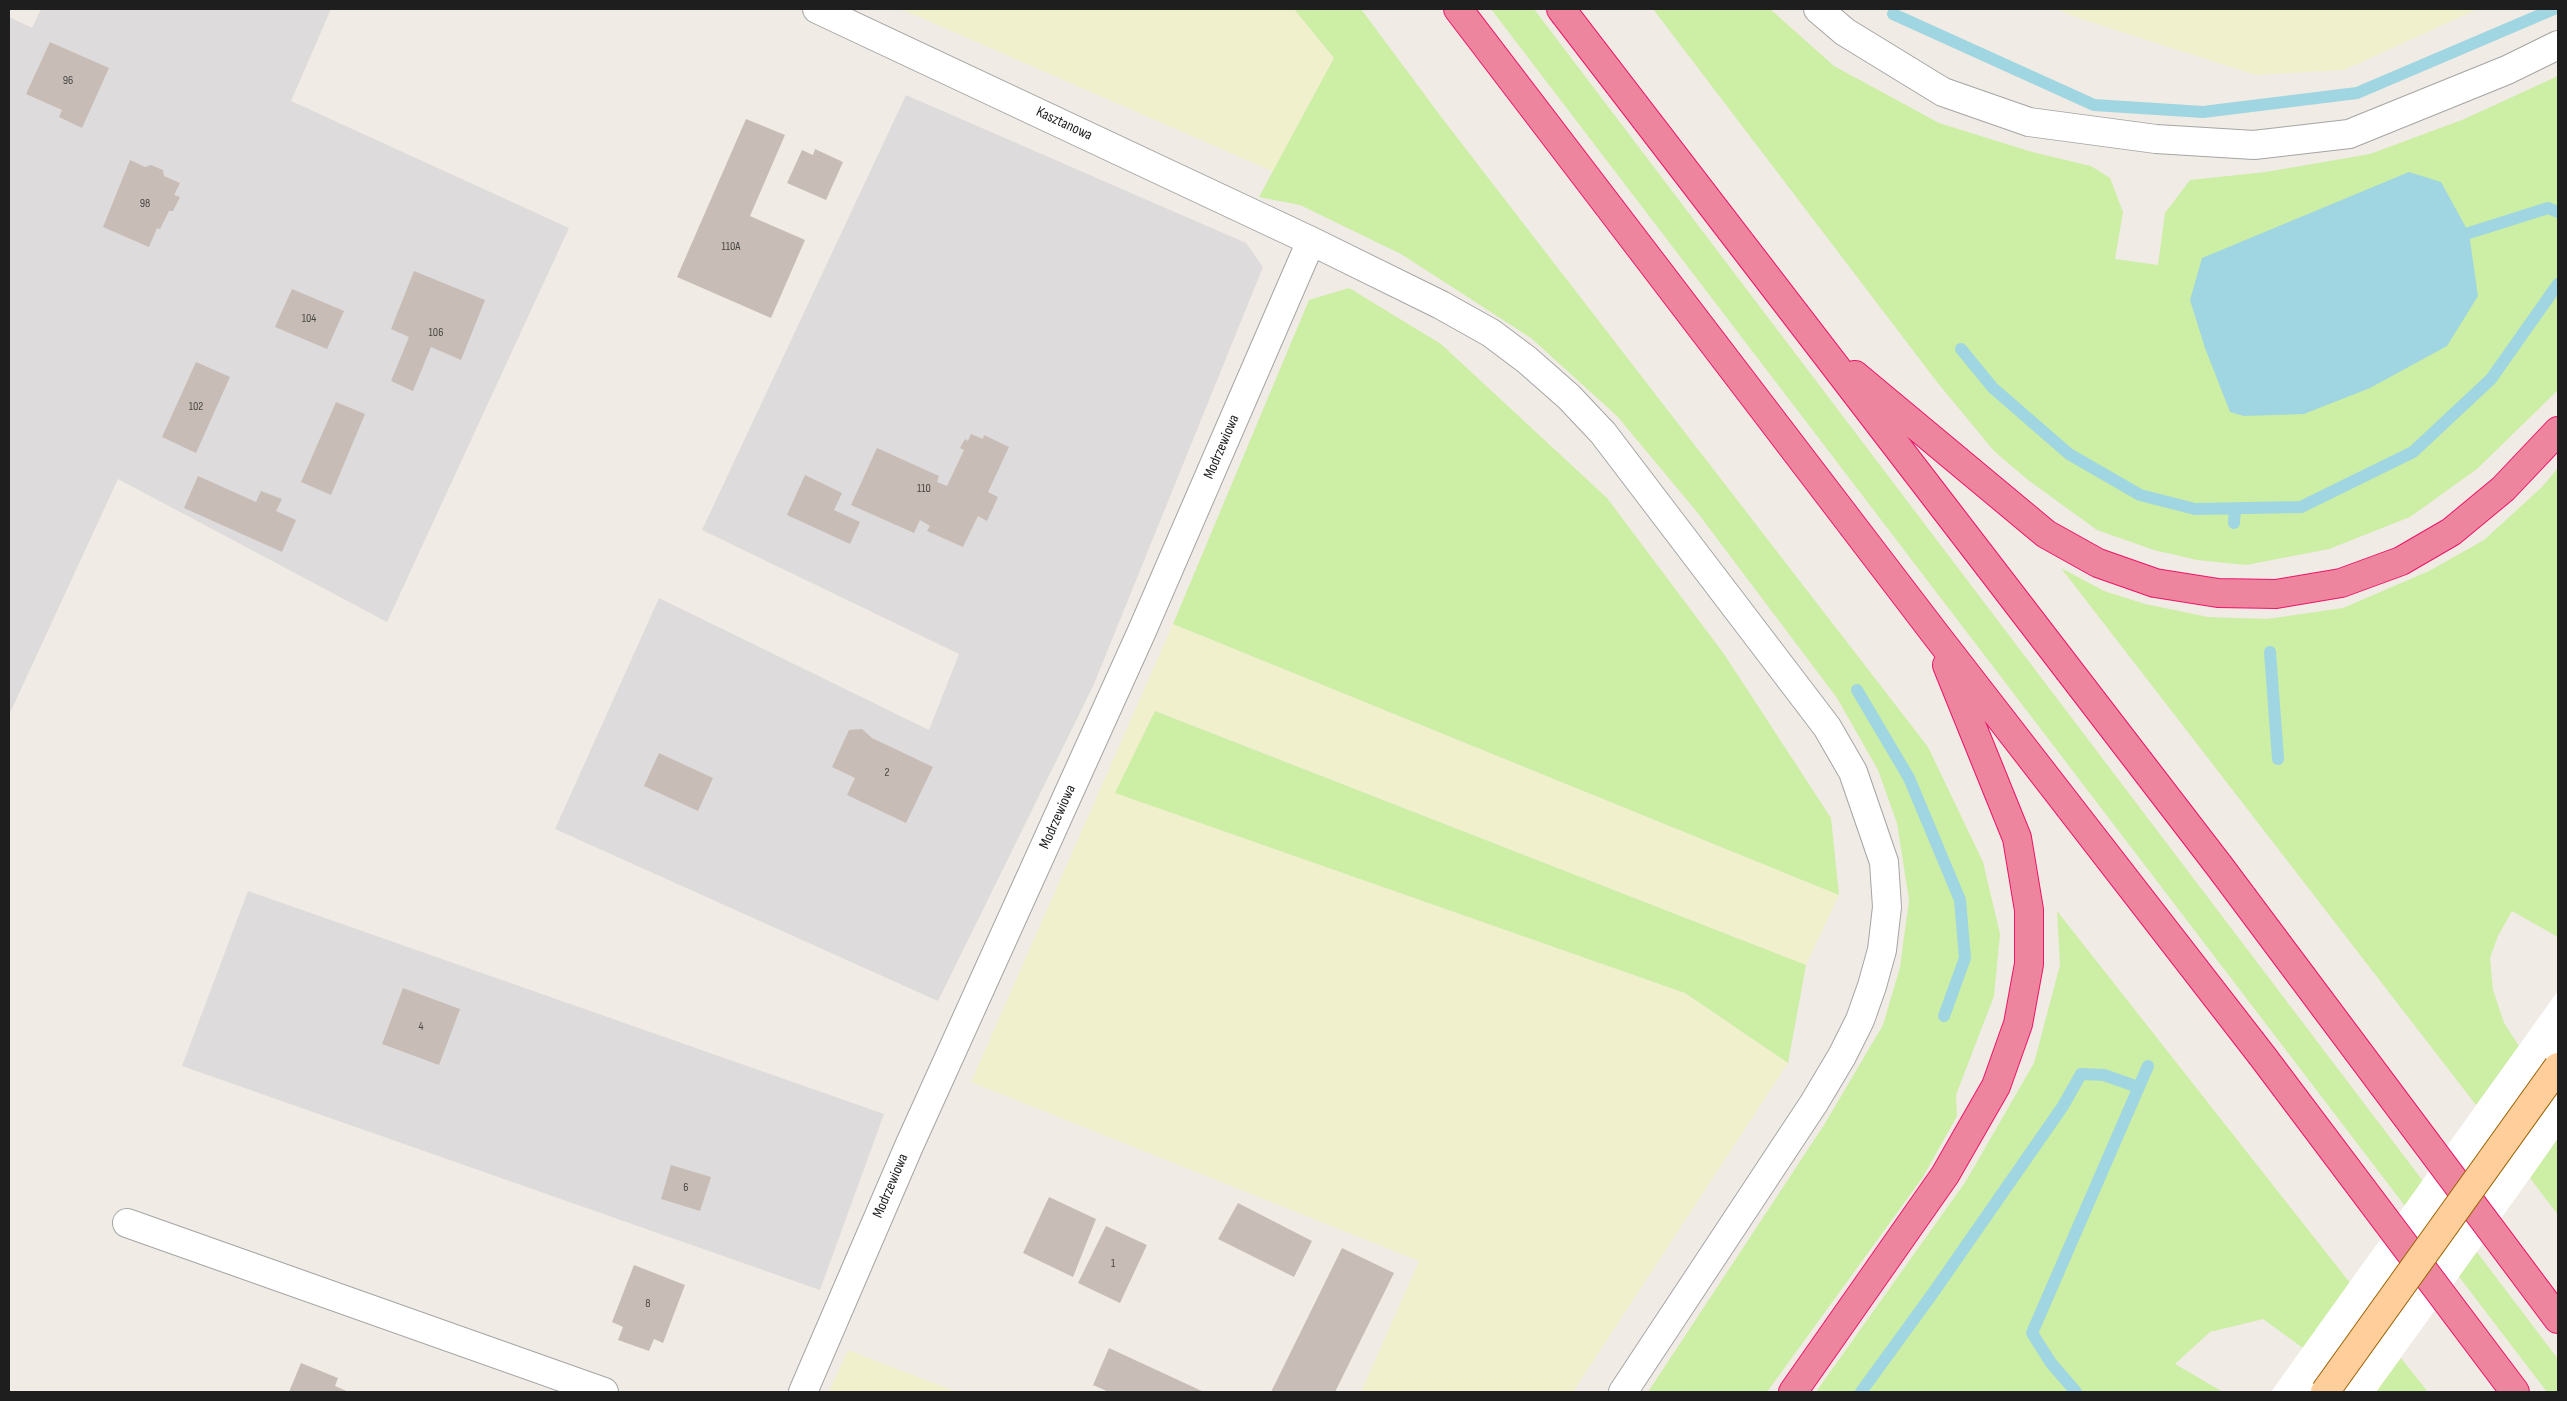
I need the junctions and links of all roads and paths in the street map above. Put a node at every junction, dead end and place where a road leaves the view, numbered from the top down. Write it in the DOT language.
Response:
graph roads {
  1 [pos="817,9"];
  2 [pos="1458,9"];
  3 [pos="1562,9"];
  4 [pos="1818,9"];
  5 [pos="2558,45"];
  6 [pos="1311,241"];
  7 [pos="1816,342"];
  8 [pos="2558,431"];
  9 [pos="1936,635"];
  10 [pos="2558,1067"];
  11 [pos="127,1223"];
  12 [pos="2558,1319"];
  13 [pos="604,1392"];
  14 [pos="803,1392"];
  15 [pos="1624,1392"];
  16 [pos="1793,1392"];
  17 [pos="2325,1392"];
  18 [pos="2515,1392"];
  1 -- 6 [label="street, Kasztanowa"];
  2 -- 9 [label="highway"];
  3 -- 7 [label="highway"];
  4 -- 5 [label="street"];
  6 -- 14 [label="street, Modrzewiowa"];
  6 -- 15 [label="street, Kasztanowa"];
  7 -- 8 [label="highway"];
  7 -- 12 [label="highway"];
  9 -- 16 [label="highway"];
  9 -- 18 [label="highway"];
  10 -- 17 [label="main road, bridge"];
  11 -- 13 [label="street"];
}
